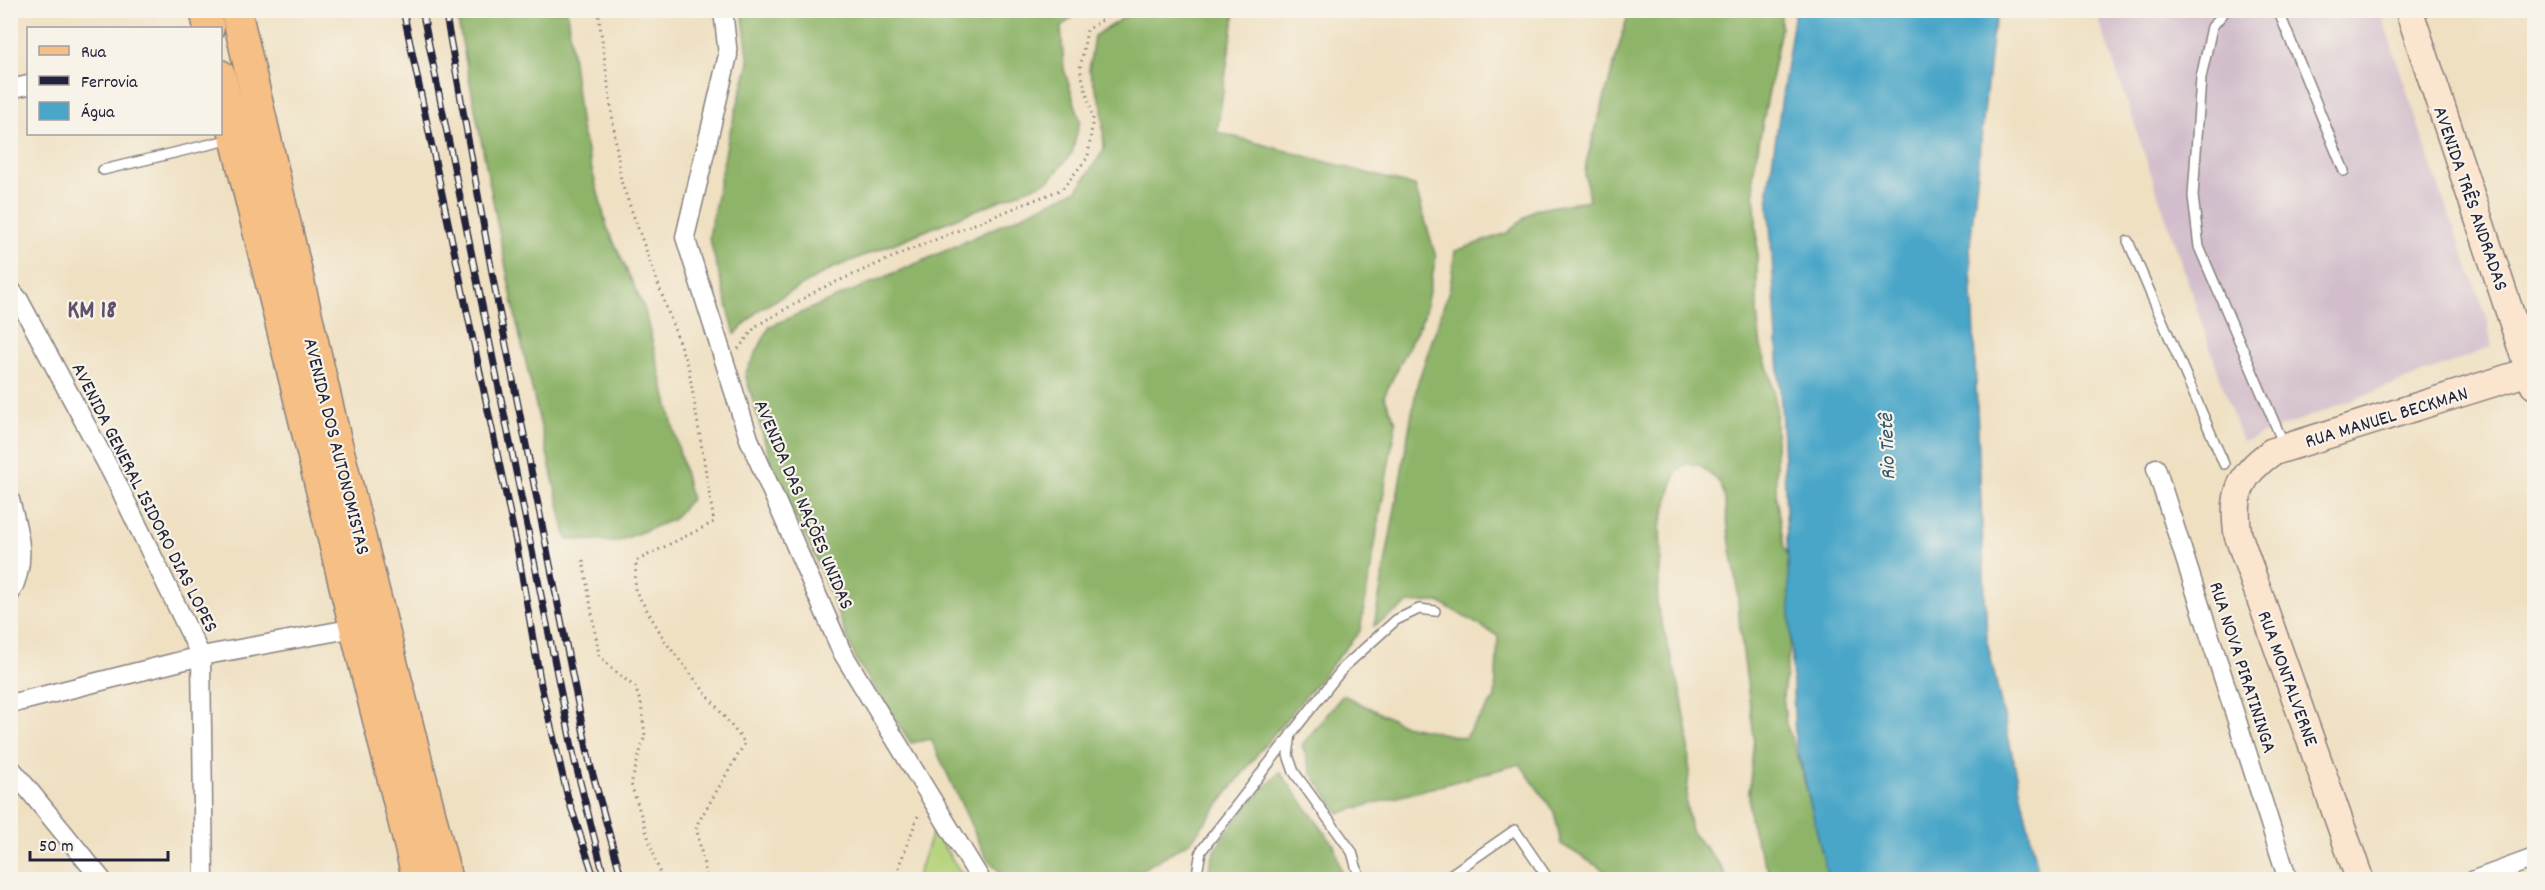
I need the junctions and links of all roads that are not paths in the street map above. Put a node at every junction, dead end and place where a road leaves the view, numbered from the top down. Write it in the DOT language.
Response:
graph roads {
  1 [pos="205,10"];
  2 [pos="236,10"];
  3 [pos="723,10"];
  4 [pos="2226,10"];
  5 [pos="2278,10"];
  6 [pos="2409,10"];
  7 [pos="209,27"];
  8 [pos="222,48"];
  9 [pos="235,73"];
  10 [pos="27,85"];
  11 [pos="10,89"];
  12 [pos="236,138"];
  13 [pos="103,170"];
  14 [pos="2344,171"];
  15 [pos="2128,242"];
  16 [pos="10,289"];
  17 [pos="2533,376"];
  18 [pos="2285,447"];
  19 [pos="2156,468"];
  20 [pos="2235,470"];
  21 [pos="10,500"];
  22 [pos="10,594"];
  23 [pos="379,609"];
  24 [pos="1435,611"];
  25 [pos="355,627"];
  26 [pos="201,656"];
  27 [pos="10,704"];
  28 [pos="1291,734"];
  29 [pos="10,767"];
  30 [pos="2535,858"];
  31 [pos="95,874"];
  32 [pos="204,879"];
  33 [pos="418,879"];
  34 [pos="447,879"];
  35 [pos="981,879"];
  36 [pos="1196,879"];
  37 [pos="1360,879"];
  38 [pos="1443,879"];
  39 [pos="1549,879"];
  40 [pos="2288,879"];
  41 [pos="2360,879"];
  42 [pos="2474,879"];
  1 -- 7 [label="main road"];
  2 -- 9 [label="main road, AVENIDA DOS AUTONOMISTAS"];
  3 -- 35 [label="street, AVENIDA DAS NAÇÕES UNIDAS"];
  4 -- 18 [label="lane"];
  5 -- 14 [label="lane"];
  6 -- 17 [label="main road, AVENIDA TRÊS ANDRADAS"];
  8 -- 9 [label="main road"];
  9 -- 12 [label="main road, AVENIDA DOS AUTONOMISTAS"];
  9 -- 23 [label="main road, AVENIDA DOS AUTONOMISTAS"];
  10 -- 11 [label="street"];
  12 -- 13 [label="lane"];
  12 -- 25 [label="main road, AVENIDA DOS AUTONOMISTAS"];
  15 -- 20 [label="lane"];
  16 -- 26 [label="street, AVENIDA GENERAL ISIDORO DIAS LOPES"];
  17 -- 18 [label="main road, RUA MANUEL BECKMAN"];
  18 -- 20 [label="main road, RUA MANUEL BECKMAN"];
  19 -- 40 [label="street, RUA NOVA PIRATININGA"];
  20 -- 41 [label="main road, RUA MONTALVERNE"];
  21 -- 22 [label="street"];
  23 -- 25 [label="street"];
  23 -- 34 [label="main road, AVENIDA DOS AUTONOMISTAS"];
  24 -- 28 [label="lane"];
  25 -- 26 [label="street"];
  25 -- 33 [label="main road, AVENIDA DOS AUTONOMISTAS"];
  26 -- 27 [label="street"];
  26 -- 32 [label="street, AVENIDA GENERAL ISIDORO DIAS LOPES"];
  28 -- 36 [label="lane"];
  28 -- 37 [label="lane"];
  29 -- 31 [label="street"];
  30 -- 42 [label="street"];
  38 -- 39 [label="lane"];
}
